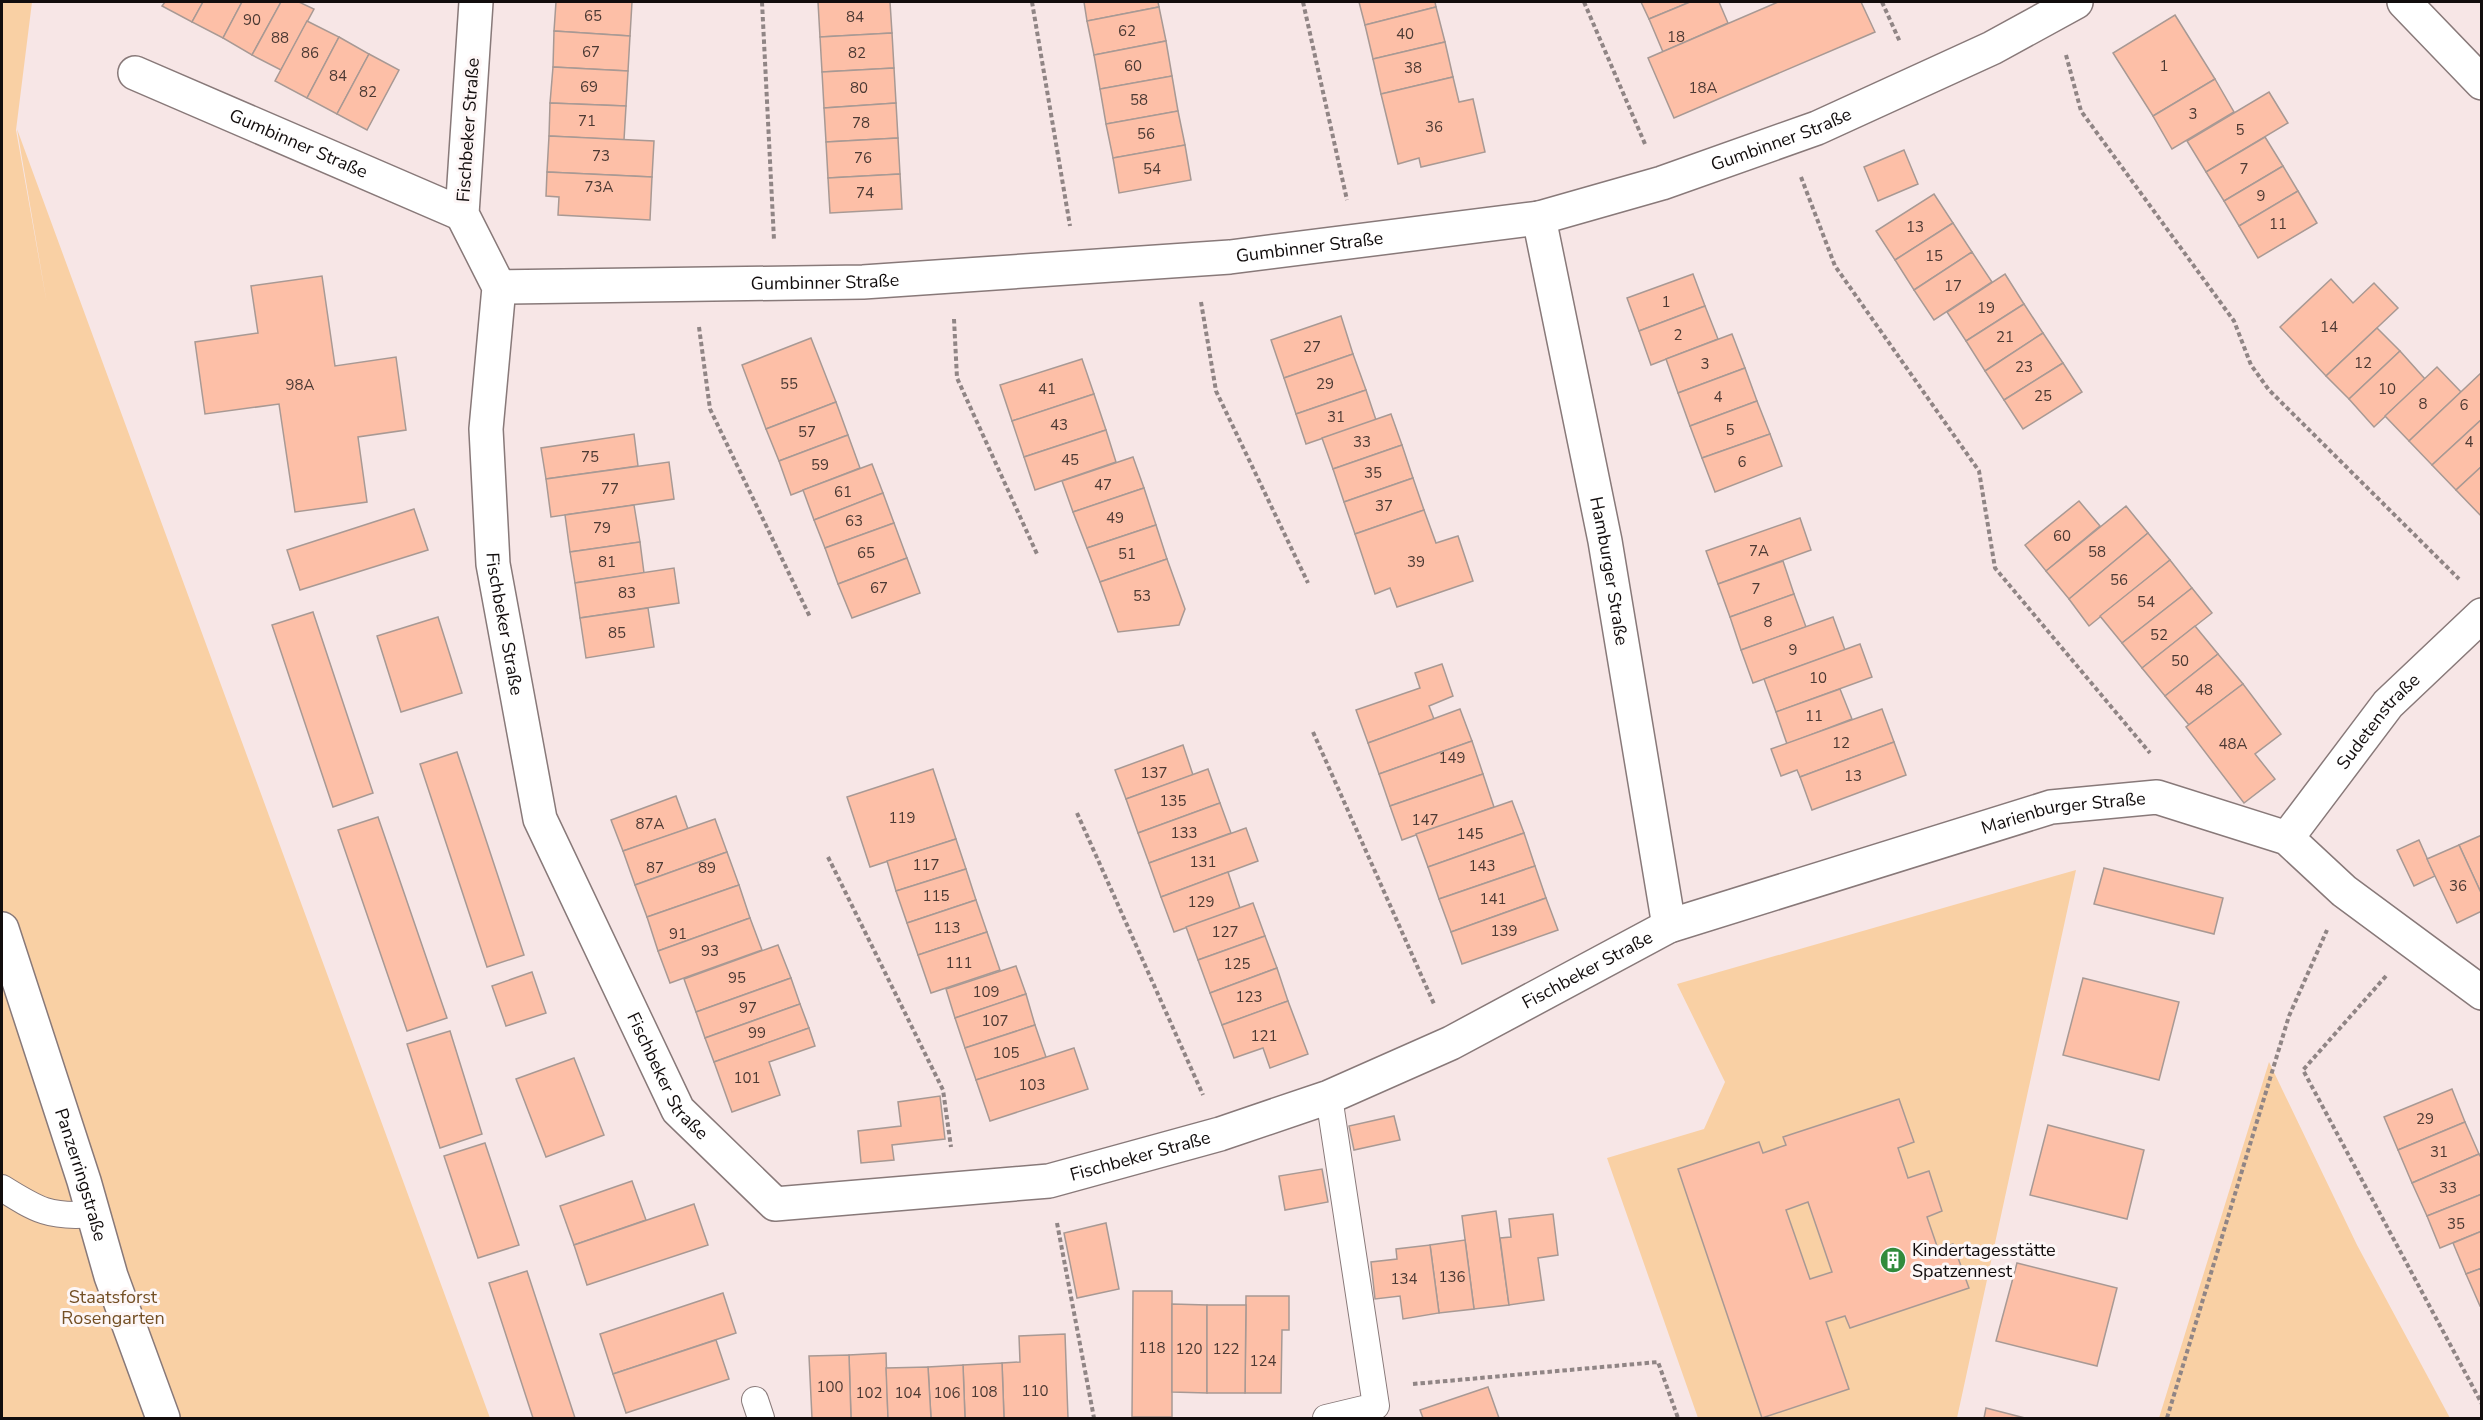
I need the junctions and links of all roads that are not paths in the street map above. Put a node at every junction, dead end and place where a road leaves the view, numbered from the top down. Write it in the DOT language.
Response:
graph roads {
  1 [pos="476,2"];
  2 [pos="2404,2"];
  3 [pos="2065,7"];
  4 [pos="135,73"];
  5 [pos="2481,83"];
  6 [pos="462,214"];
  7 [pos="1539,218"];
  8 [pos="499,287"];
  9 [pos="2481,615"];
  10 [pos="2287,838"];
  11 [pos="1669,926"];
  12 [pos="2,929"];
  13 [pos="2481,993"];
  14 [pos="1329,1097"];
  15 [pos="2,1188"];
  16 [pos="93,1214"];
  17 [pos="163,1419"];
  18 [pos="1326,1419"];
  1 -- 6 [label="street, Fischbeker Straße"];
  2 -- 5 [label="street"];
  3 -- 7 [label="street, Gumbinner Straße"];
  4 -- 6 [label="street, Gumbinner Straße"];
  6 -- 8 [label="street, Fischbeker Straße"];
  7 -- 8 [label="street, Gumbinner Straße"];
  7 -- 11 [label="street, Hamburger Straße"];
  8 -- 14 [label="street, Fischbeker Straße"];
  9 -- 10 [label="street, Sudetenstraße"];
  10 -- 11 [label="street, Marienburger Straße"];
  10 -- 13 [label="street, Marienburger Straße"];
  11 -- 14 [label="street, Fischbeker Straße"];
  12 -- 16 [label="street, Panzerringstraße"];
  14 -- 18 [label="lane"];
  15 -- 16 [label="lane"];
  16 -- 17 [label="street, Panzerringstraße"];
}
